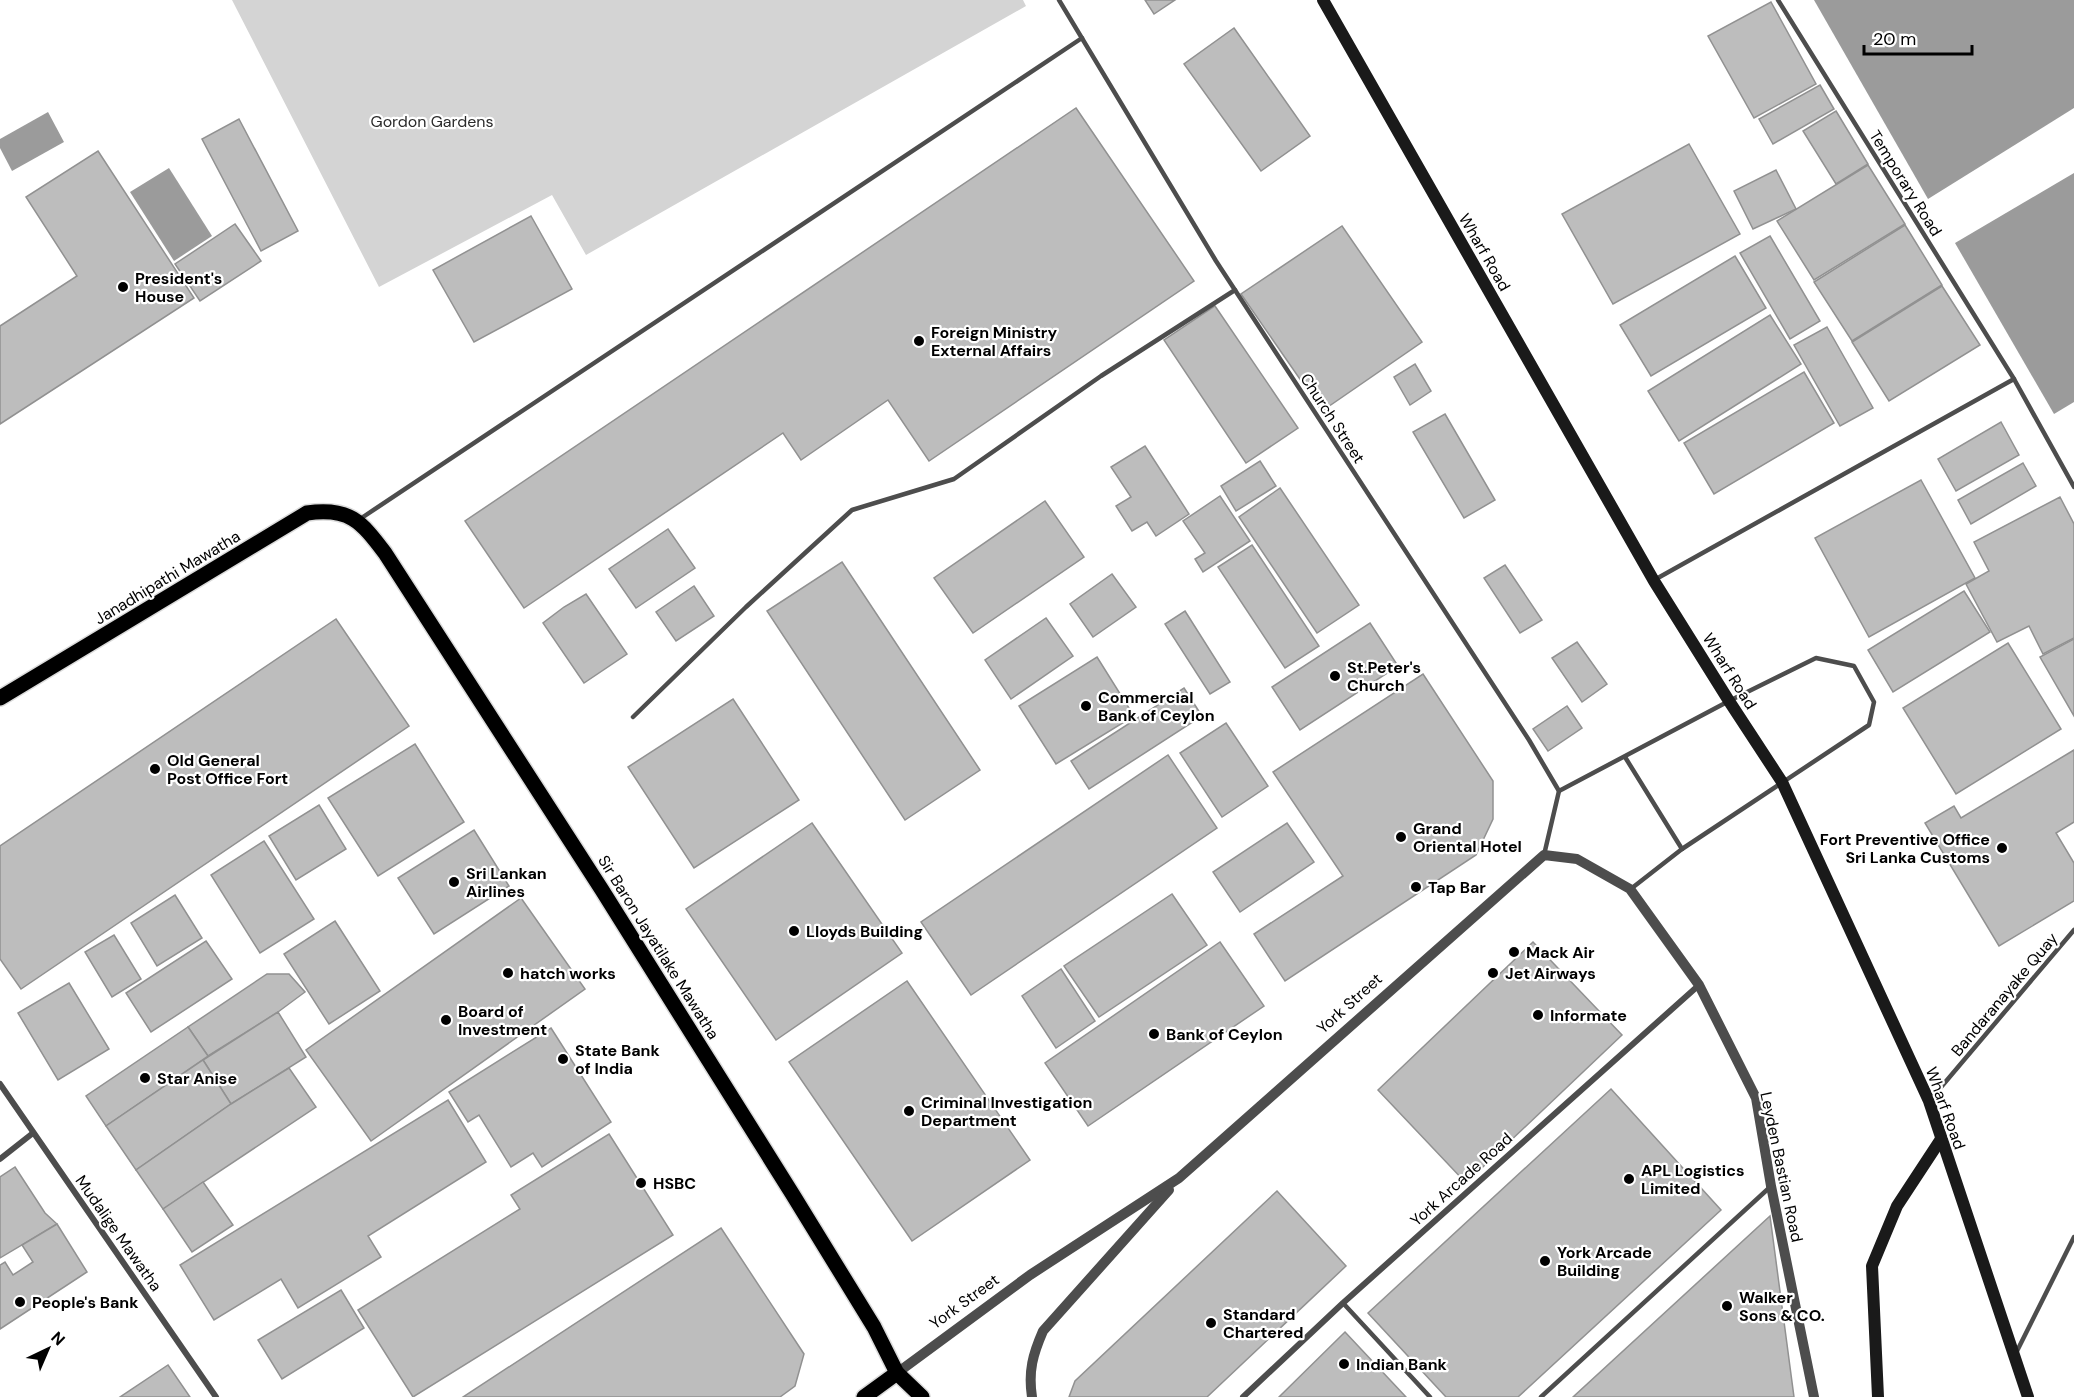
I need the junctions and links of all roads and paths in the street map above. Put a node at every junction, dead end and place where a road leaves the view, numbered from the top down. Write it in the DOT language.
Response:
graph roads {
  1 [pos="1059,0"];
  2 [pos="1323,0"];
  3 [pos="1778,0"];
  4 [pos="1082,38"];
  5 [pos="1235,290"];
  6 [pos="2013,379"];
  7 [pos="2074,486"];
  8 [pos="358,521"];
  9 [pos="1654,581"];
  10 [pos="0,698"];
  11 [pos="1729,701"];
  12 [pos="633,717"];
  13 [pos="1625,757"];
  14 [pos="1782,782"];
  15 [pos="1559,791"];
  16 [pos="1682,849"];
  17 [pos="1544,855"];
  18 [pos="1630,889"];
  19 [pos="2074,930"];
  20 [pos="1699,985"];
  21 [pos="0,1084"];
  22 [pos="1929,1101"];
  23 [pos="33,1133"];
  24 [pos="1941,1139"];
  25 [pos="0,1159"];
  26 [pos="1179,1178"];
  27 [pos="1771,1186"];
  28 [pos="2074,1237"];
  29 [pos="1343,1303"];
  30 [pos="2014,1356"];
  31 [pos="897,1373"];
  32 [pos="216,1397"];
  33 [pos="864,1397"];
  34 [pos="908,1397"];
  35 [pos="922,1397"];
  36 [pos="1032,1397"];
  37 [pos="1243,1397"];
  38 [pos="1430,1397"];
  39 [pos="1541,1397"];
  40 [pos="1814,1397"];
  41 [pos="1878,1397"];
  42 [pos="2028,1397"];
  1 -- 4 [label="lane, Church Street"];
  2 -- 9 [label="main road, Wharf Road"];
  3 -- 6 [label="lane, Temporary Road"];
  4 -- 5 [label="lane, Church Street"];
  4 -- 8 [label="lane"];
  5 -- 12 [label="lane"];
  5 -- 15 [label="lane, Church Street"];
  6 -- 7 [label="lane, Temporary Road"];
  6 -- 9 [label="lane"];
  8 -- 10 [label="main road, Janadhipathi Mawatha"];
  8 -- 31 [label="main road, Sir Baron Jayatilake Mawatha"];
  9 -- 11 [label="main road, Wharf Road"];
  11 -- 13 [label="lane"];
  11 -- 14 [label="main road, Wharf Road"];
  11 -- 14 [label="lane"];
  13 -- 15 [label="lane"];
  13 -- 16 [label="lane"];
  14 -- 16 [label="lane"];
  14 -- 22 [label="main road, Wharf Road"];
  15 -- 17 [label="lane"];
  16 -- 18 [label="lane"];
  17 -- 18 [label="street, Leyden Bastian Road"];
  17 -- 26 [label="street, York Street"];
  18 -- 20 [label="street, Leyden Bastian Road"];
  19 -- 22 [label="lane, Bandaranayake Quay"];
  20 -- 27 [label="street, Leyden Bastian Road"];
  20 -- 29 [label="street, York Arcade Road"];
  21 -- 23 [label="street, Mudalige Mawatha"];
  22 -- 24 [label="main road, Wharf Road"];
  23 -- 25 [label="street"];
  23 -- 32 [label="street, Mudalige Mawatha"];
  24 -- 30 [label="main road, Wharf Road"];
  24 -- 41 [label="main road"];
  26 -- 31 [label="street, York Street"];
  26 -- 36 [label="street, York Street"];
  27 -- 39 [label="lane"];
  27 -- 40 [label="street, Leyden Bastian Road"];
  28 -- 30 [label="lane"];
  29 -- 37 [label="street, York Arcade Road"];
  29 -- 38 [label="lane"];
  30 -- 42 [label="main road, Wharf Road"];
  31 -- 33 [label="main road, York Street"];
  31 -- 34 [label="main road"];
  31 -- 35 [label="main road, Sir Baron Jayatilake Mawatha"];
}
